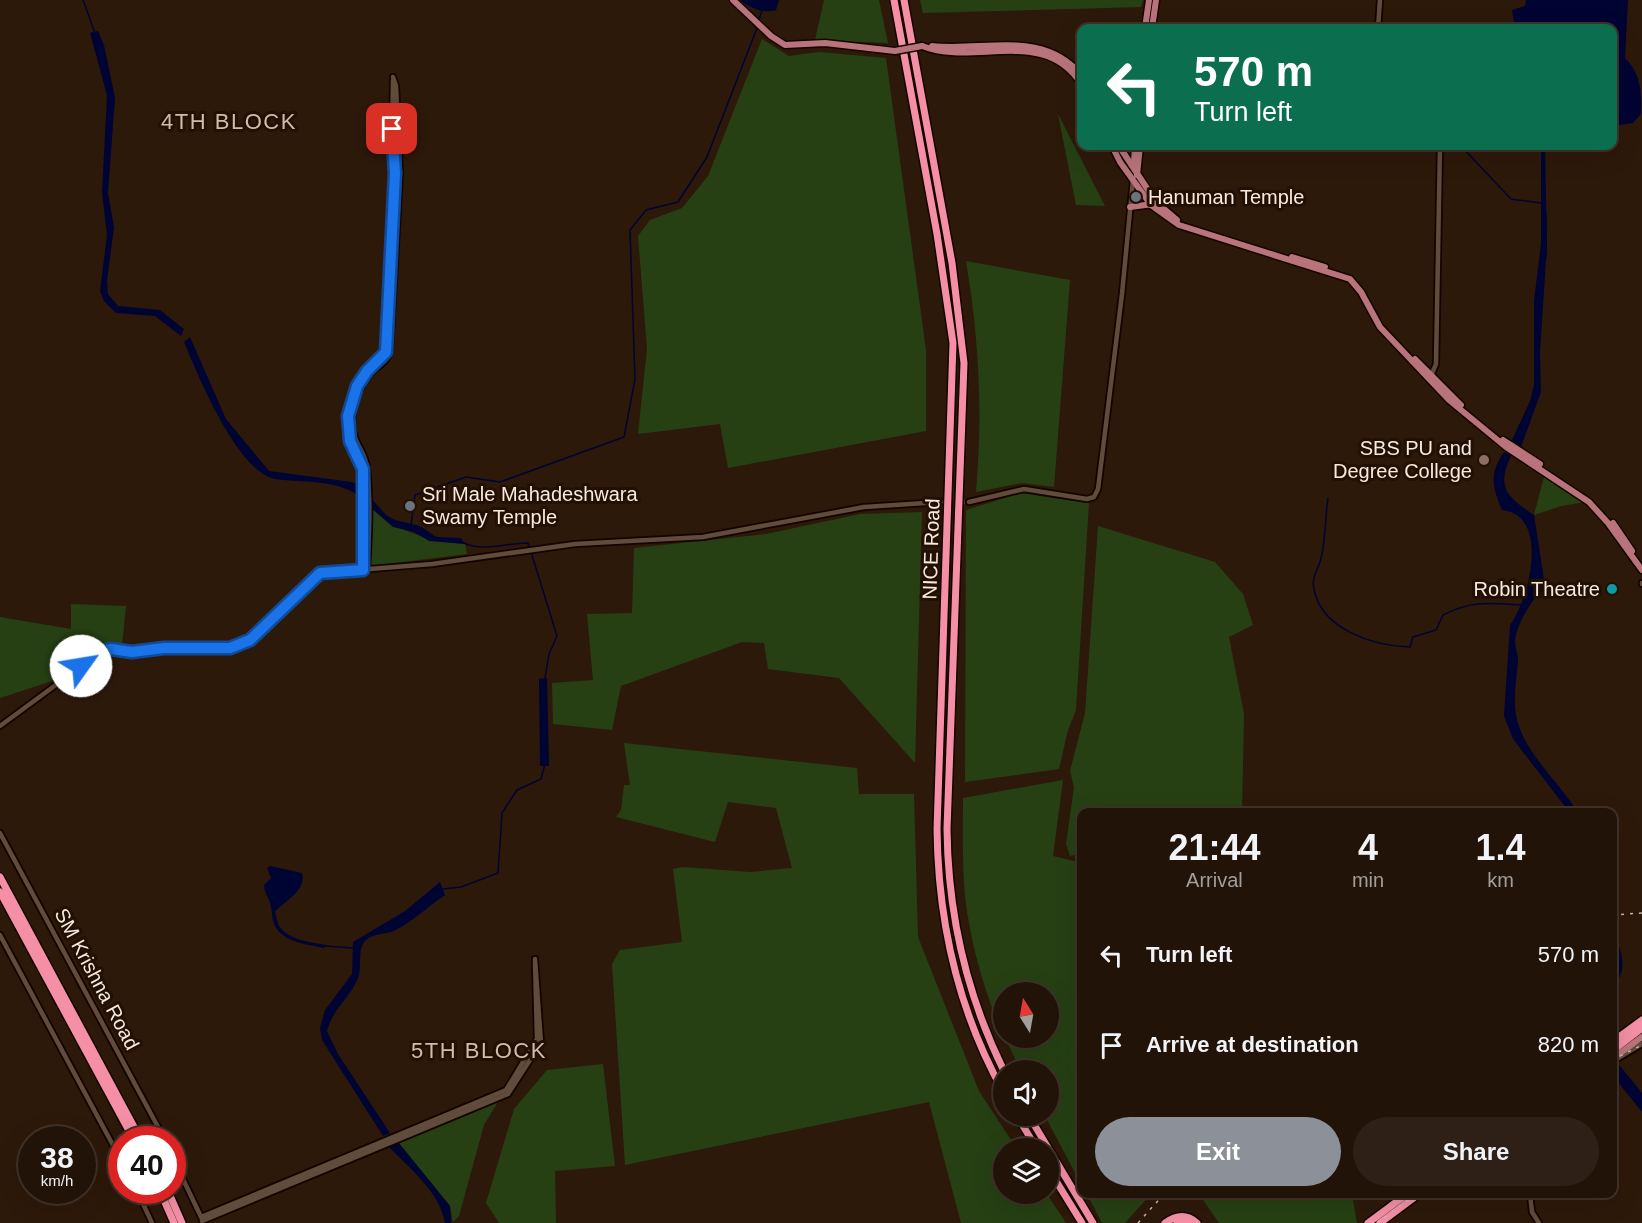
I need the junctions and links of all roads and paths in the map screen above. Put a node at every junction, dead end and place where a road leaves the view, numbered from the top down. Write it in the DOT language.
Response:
graph roads {
  1 [pos="733,0"];
  2 [pos="894,0"];
  3 [pos="904,0"];
  4 [pos="1149,0"];
  5 [pos="1156,0"];
  6 [pos="1380,0"];
  7 [pos="1146,24"];
  8 [pos="1153,24"];
  9 [pos="1378,24"];
  10 [pos="922,46"];
  11 [pos="1077,72"];
  12 [pos="1077,79"];
  13 [pos="1115,150"];
  14 [pos="1121,150"];
  15 [pos="1135,150"];
  16 [pos="1139,150"];
  17 [pos="1440,150"];
  18 [pos="1135,176"];
  19 [pos="1154,203"];
  20 [pos="1130,207"];
  21 [pos="1431,376"];
  22 [pos="1507,446"];
  23 [pos="365,485"];
  24 [pos="941,502"];
  25 [pos="969,502"];
  26 [pos="1642,569"];
  27 [pos="365,570"];
  28 [pos="0,726"];
  29 [pos="0,834"];
  30 [pos="0,877"];
  31 [pos="0,892"];
  32 [pos="0,935"];
  33 [pos="1641,1021"];
  34 [pos="1642,1037"];
  35 [pos="1617,1038"];
  36 [pos="1642,1044"];
  37 [pos="1617,1046"];
  38 [pos="1617,1056"];
  39 [pos="1617,1057"];
  40 [pos="999,1060"];
  41 [pos="993,1071"];
  42 [pos="126,1126"];
  43 [pos="133,1126"];
  44 [pos="157,1126"];
  45 [pos="1035,1126"];
  46 [pos="108,1136"];
  47 [pos="186,1186"];
  48 [pos="1059,1186"];
  49 [pos="1077,1196"];
  50 [pos="1078,1198"];
  51 [pos="1402,1198"];
  52 [pos="1414,1198"];
  53 [pos="1530,1198"];
  54 [pos="143,1204"];
  55 [pos="167,1204"];
  56 [pos="175,1218"];
  57 [pos="202,1220"];
  58 [pos="152,1223"];
  59 [pos="182,1223"];
  60 [pos="1082,1223"];
  61 [pos="1093,1223"];
  62 [pos="1165,1223"];
  63 [pos="1177,1223"];
  64 [pos="1188,1223"];
  65 [pos="1197,1223"];
  66 [pos="1368,1223"];
  67 [pos="1380,1223"];
  68 [pos="1539,1223"];
  1 -- 10 [label="main road, bridge"];
  2 -- 41 [label="highway, NICE Road"];
  3 -- 40 [label="highway, NICE Road"];
  4 -- 7 [label="main road"];
  5 -- 8 [label="main road"];
  6 -- 9 [label="street"];
  10 -- 11 [label="main road"];
  10 -- 12 [label="main road"];
  13 -- 18 [label="main road"];
  14 -- 18 [label="main road"];
  15 -- 18 [label="main road"];
  16 -- 18 [label="main road"];
  17 -- 21 [label="street"];
  18 -- 19 [label="main road"];
  18 -- 19 [label="main road"];
  18 -- 20 [label="street"];
  19 -- 20 [label="main road"];
  19 -- 21 [label="main road"];
  19 -- 22 [label="main road"];
  20 -- 25 [label="street"];
  21 -- 22 [label="main road"];
  22 -- 26 [label="main road"];
  23 -- 23 [label="street"];
  23 -- 27 [label="street"];
  24 -- 27 [label="street"];
  27 -- 28 [label="street"];
  29 -- 44 [label="street, SM Krishna Road"];
  30 -- 43 [label="highway, SM Krishna Road"];
  31 -- 42 [label="highway"];
  32 -- 46 [label="street"];
  33 -- 35 [label="highway"];
  33 -- 37 [label="highway"];
  34 -- 38 [label="main road"];
  36 -- 39 [label="street"];
  45 -- 49 [label="highway"];
  47 -- 57 [label="street"];
  48 -- 60 [label="highway"];
  50 -- 61 [label="highway"];
  51 -- 66 [label="highway"];
  52 -- 67 [label="highway"];
  53 -- 68 [label="street"];
  54 -- 58 [label="street"];
  55 -- 56 [label="highway"];
  56 -- 59 [label="highway"];
  57 -- 57 [label="street"];
  62 -- 65 [label="highway"];
  63 -- 64 [label="highway"];
}
